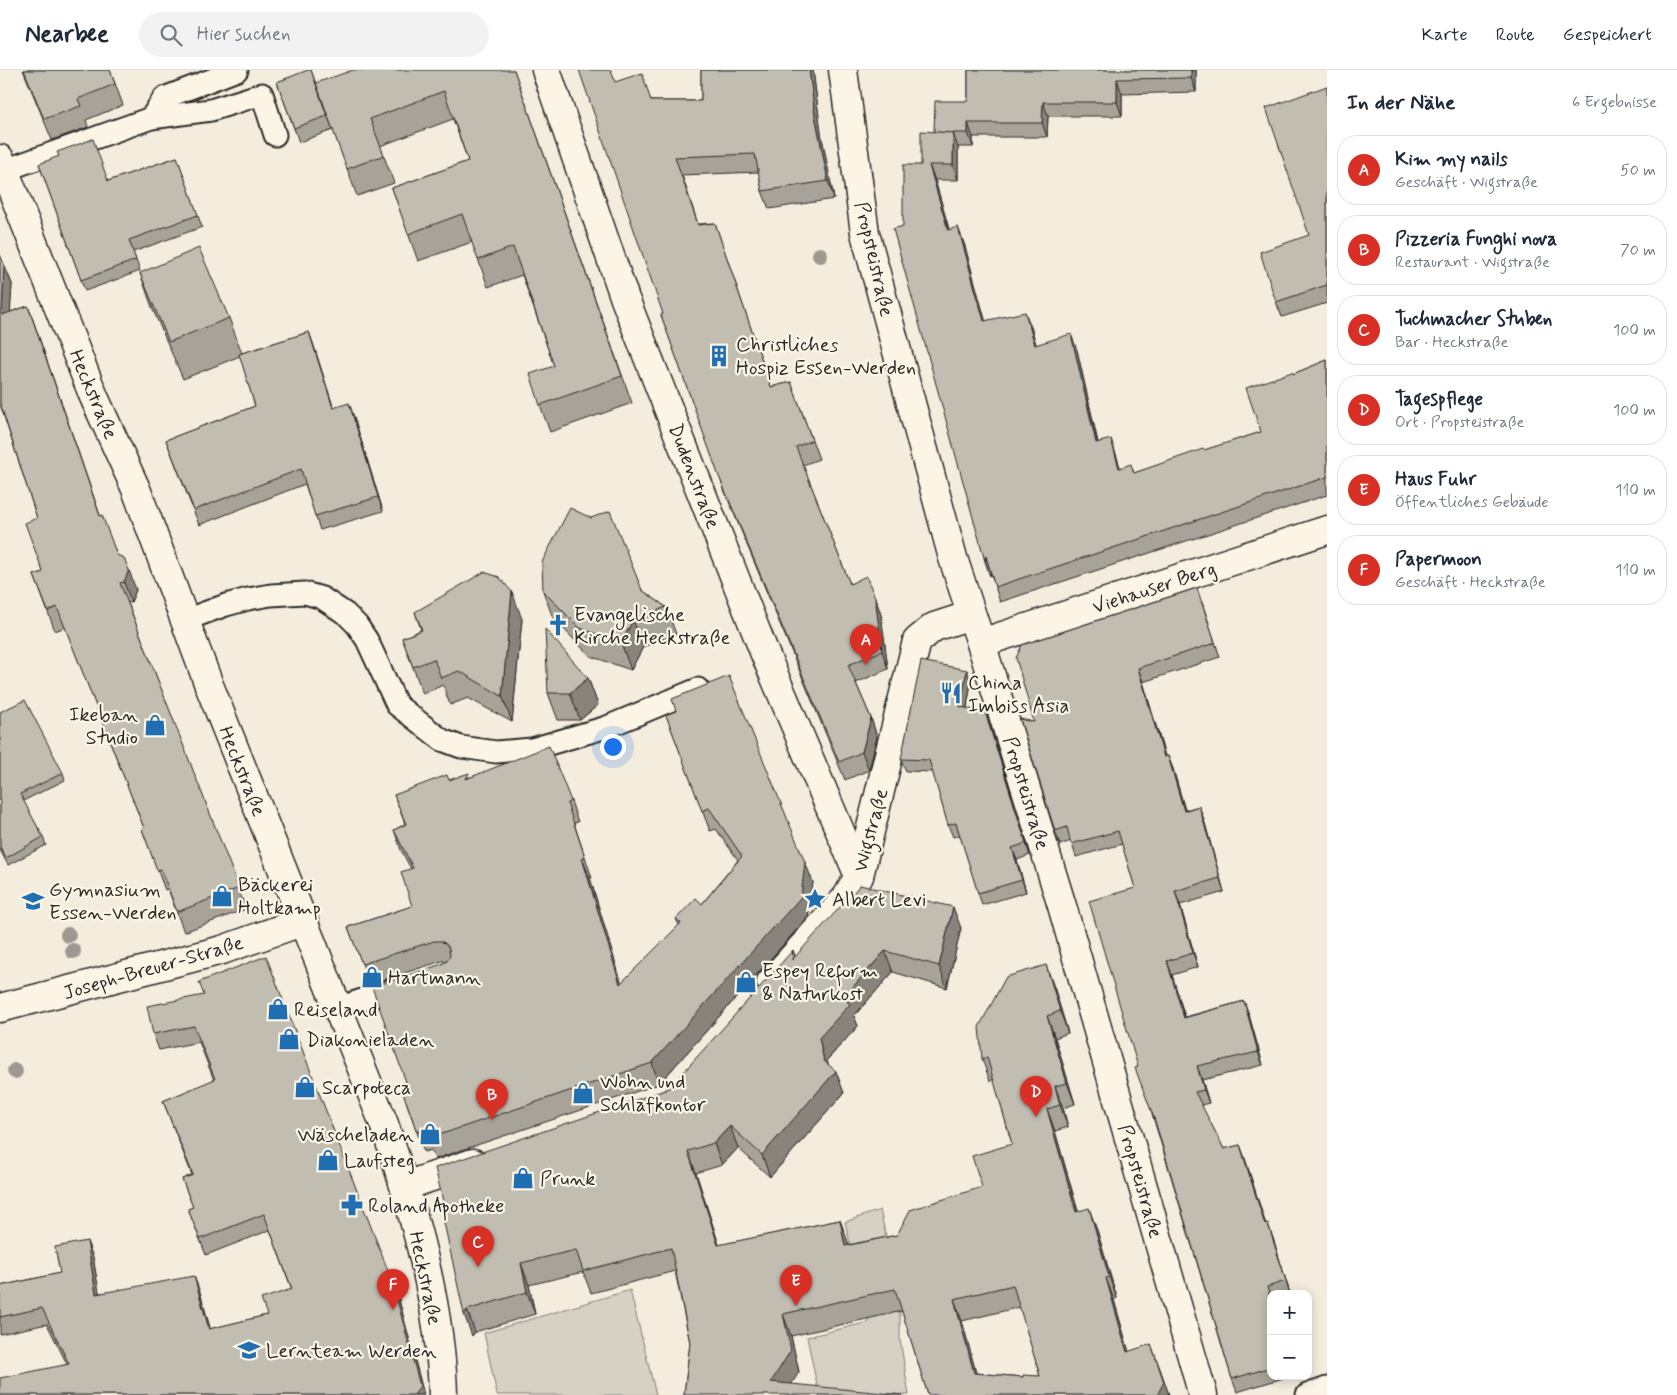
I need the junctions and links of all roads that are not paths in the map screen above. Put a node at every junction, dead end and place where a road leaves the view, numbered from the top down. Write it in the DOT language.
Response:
graph roads {
  1 [pos="237,70"];
  2 [pos="546,70"];
  3 [pos="843,70"];
  4 [pos="151,118"];
  5 [pos="275,135"];
  6 [pos="2,165"];
  7 [pos="1327,530"];
  8 [pos="971,615"];
  9 [pos="185,620"];
  10 [pos="981,643"];
  11 [pos="698,688"];
  12 [pos="859,876"];
  13 [pos="304,921"];
  14 [pos="419,981"];
  15 [pos="754,1001"];
  16 [pos="0,1008"];
  17 [pos="338,1008"];
  18 [pos="499,1154"];
  19 [pos="406,1186"];
  20 [pos="1327,1388"];
  21 [pos="443,1395"];
  22 [pos="1203,1395"];
  23 [pos="1307,1395"];
  1 -- 4 [label="lane"];
  2 -- 12 [label="street, Dudenstraße"];
  3 -- 8 [label="street, Propsteistraße"];
  4 -- 5 [label="lane"];
  4 -- 6 [label="lane"];
  6 -- 9 [label="street, Heckstraße"];
  7 -- 10 [label="street, Viehauser Berg"];
  8 -- 10 [label="street, Propsteistraße"];
  8 -- 12 [label="street, Wigstraße"];
  9 -- 11 [label="lane"];
  9 -- 13 [label="street, Heckstraße"];
  10 -- 22 [label="street, Propsteistraße"];
  12 -- 15 [label="street, Wigstraße"];
  13 -- 16 [label="street, Joseph-Breuer-Straße"];
  13 -- 17 [label="street, Heckstraße"];
  14 -- 17 [label="lane"];
  17 -- 19 [label="street, Heckstraße"];
  18 -- 19 [label="street"];
  19 -- 21 [label="street, Heckstraße"];
  20 -- 23 [label="lane"];
}
